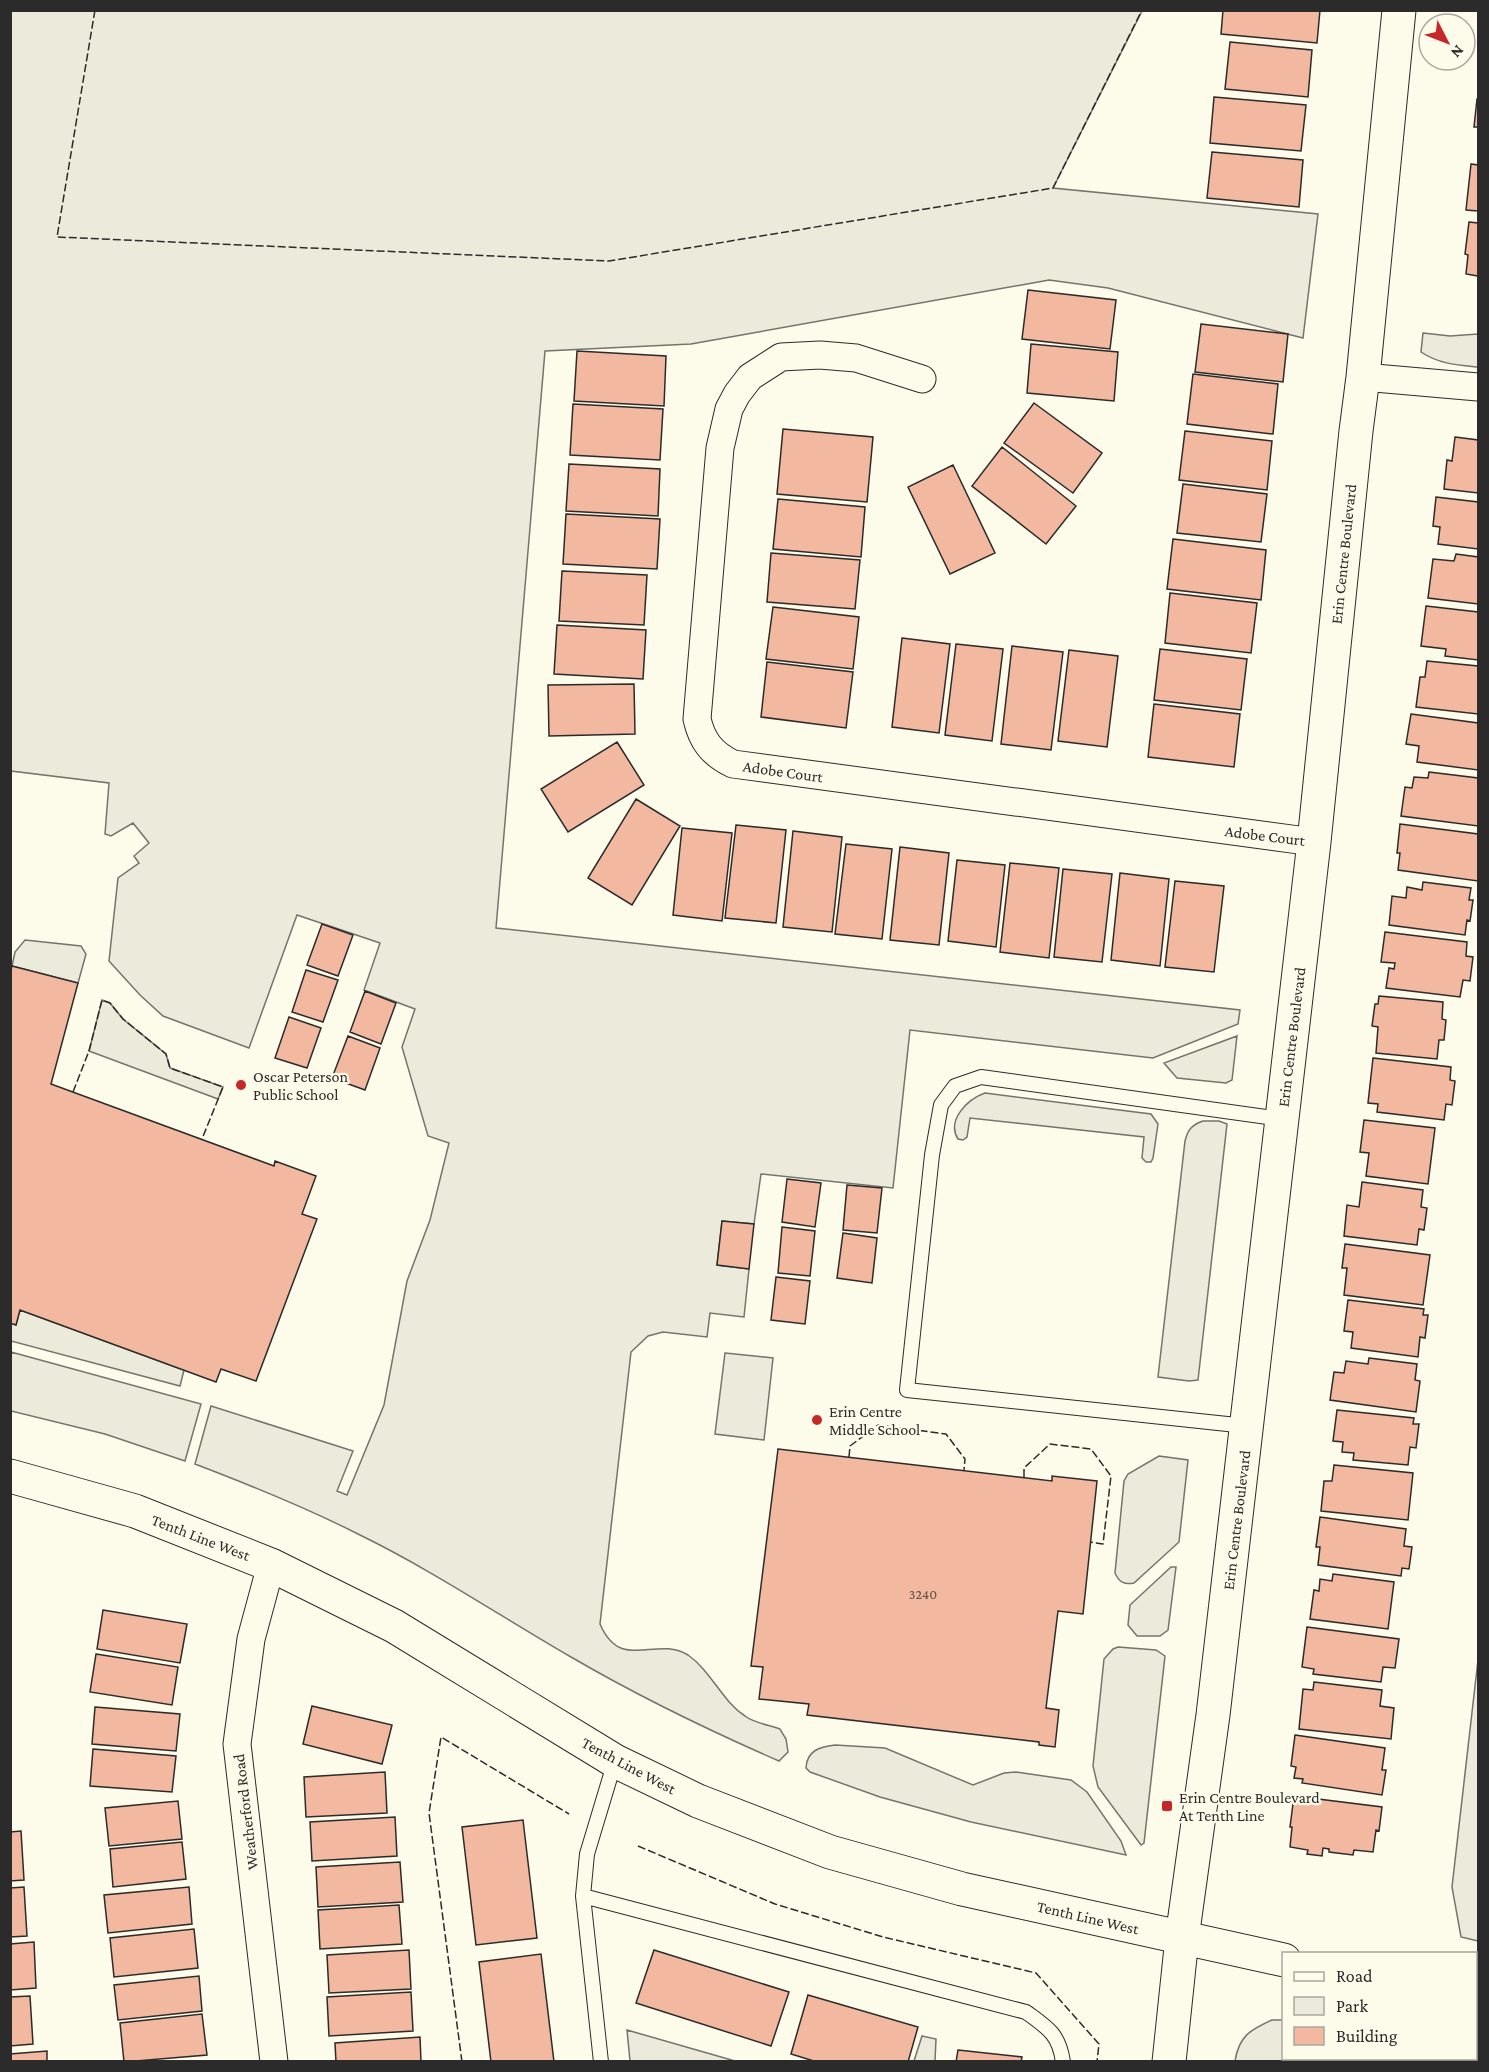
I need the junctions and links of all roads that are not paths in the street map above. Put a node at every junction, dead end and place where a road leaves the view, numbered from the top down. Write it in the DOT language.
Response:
graph roads {
  1 [pos="1399,10"];
  2 [pos="1363,377"];
  3 [pos="922,379"];
  4 [pos="1479,387"];
  5 [pos="1314,842"];
  6 [pos="1281,1119"];
  7 [pos="1246,1426"];
  8 [pos="10,1476"];
  9 [pos="271,1565"];
  10 [pos="615,1761"];
  11 [pos="584,1896"];
  12 [pos="1182,1938"];
  13 [pos="1282,1960"];
  14 [pos="274,2061"];
  15 [pos="601,2061"];
  16 [pos="1063,2061"];
  17 [pos="1169,2061"];
  1 -- 2 [label="street, Erin Centre Boulevard"];
  2 -- 4 [label="street"];
  2 -- 5 [label="street, Erin Centre Boulevard"];
  3 -- 5 [label="street, Adobe Court"];
  5 -- 6 [label="street, Erin Centre Boulevard"];
  6 -- 7 [label="street, Erin Centre Boulevard"];
  6 -- 7 [label="lane"];
  7 -- 12 [label="street, Erin Centre Boulevard"];
  8 -- 9 [label="street, Tenth Line West"];
  9 -- 10 [label="street, Tenth Line West"];
  9 -- 14 [label="street, Weatherford Road"];
  10 -- 11 [label="lane"];
  10 -- 12 [label="street, Tenth Line West"];
  11 -- 15 [label="lane"];
  11 -- 16 [label="lane"];
  12 -- 13 [label="street, Tenth Line West"];
  12 -- 17 [label="street, Erin Centre Boulevard"];
}
